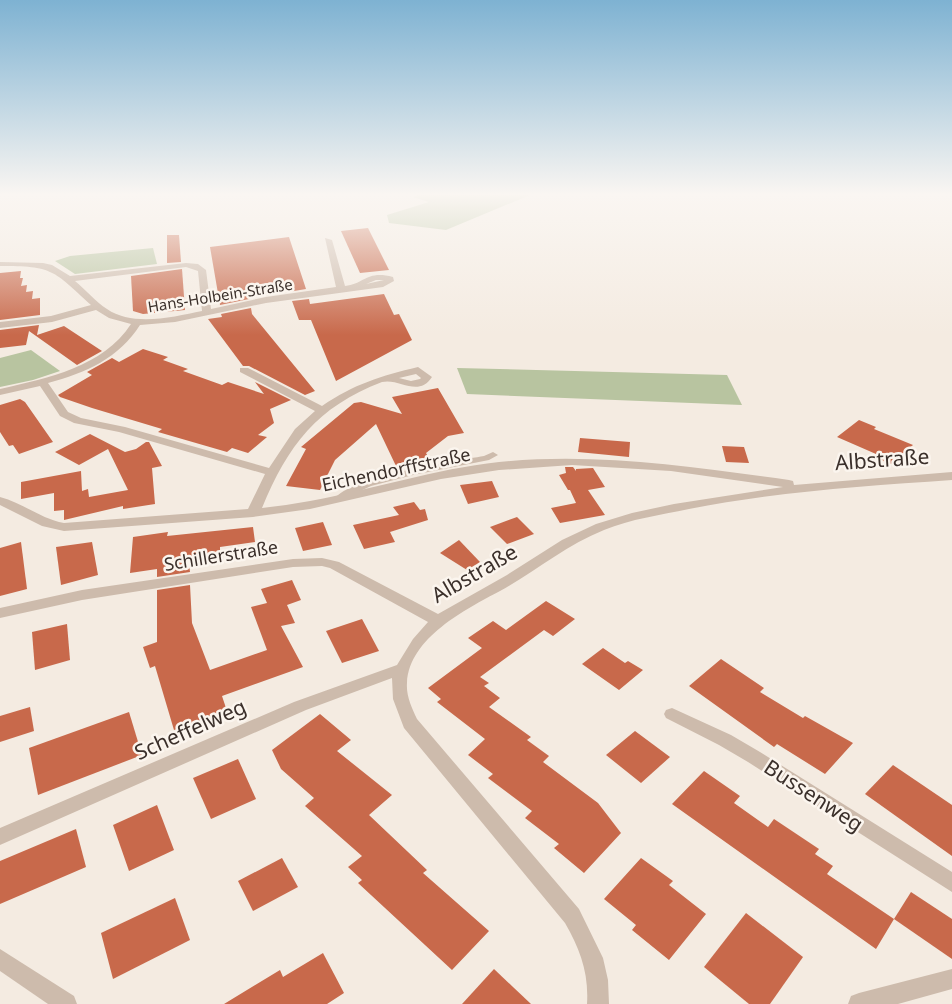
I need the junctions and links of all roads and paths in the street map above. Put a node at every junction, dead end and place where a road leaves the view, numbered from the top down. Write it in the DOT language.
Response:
graph roads {
  1 [pos="329,242"];
  2 [pos="0,264"];
  3 [pos="69,279"];
  4 [pos="355,288"];
  5 [pos="342,290"];
  6 [pos="99,306"];
  7 [pos="207,312"];
  8 [pos="137,322"];
  9 [pos="0,325"];
  10 [pos="244,370"];
  11 [pos="386,378"];
  12 [pos="43,382"];
  13 [pos="0,392"];
  14 [pos="322,410"];
  15 [pos="493,455"];
  16 [pos="271,472"];
  17 [pos="952,476"];
  18 [pos="804,487"];
  19 [pos="340,498"];
  20 [pos="0,502"];
  21 [pos="253,513"];
  22 [pos="0,613"];
  23 [pos="437,620"];
  24 [pos="401,669"];
  25 [pos="672,714"];
  26 [pos="0,837"];
  27 [pos="952,884"];
  28 [pos="0,959"];
  29 [pos="952,979"];
  30 [pos="55,1001"];
  31 [pos="600,1003"];
  32 [pos="859,1004"];
  1 -- 5 [label="street"];
  2 -- 3 [label="street, Hans-Holbein-Straße"];
  3 -- 6 [label="street, Hans-Holbein-Straße"];
  3 -- 7 [label="street"];
  4 -- 5 [label="street, Hans-Holbein-Straße"];
  5 -- 7 [label="street, Hans-Holbein-Straße"];
  6 -- 8 [label="street, Hans-Holbein-Straße"];
  6 -- 9 [label="street"];
  7 -- 8 [label="street, Hans-Holbein-Straße"];
  8 -- 12 [label="street"];
  10 -- 14 [label="street"];
  11 -- 14 [label="street"];
  12 -- 13 [label="street"];
  12 -- 16 [label="street"];
  14 -- 16 [label="street"];
  15 -- 19 [label="lane"];
  16 -- 21 [label="street"];
  17 -- 18 [label="street, Albstraße"];
  18 -- 19 [label="street, Eichendorffstraße"];
  18 -- 23 [label="street, Albstraße"];
  19 -- 21 [label="street, Eichendorffstraße"];
  20 -- 21 [label="street, Eichendorffstraße"];
  22 -- 23 [label="street, Schillerstraße"];
  23 -- 24 [label="street, Albstraße"];
  24 -- 26 [label="street, Scheffelweg"];
  24 -- 31 [label="street"];
  25 -- 27 [label="street, Bussenweg"];
  28 -- 30 [label="street"];
  29 -- 32 [label="street"];
}
